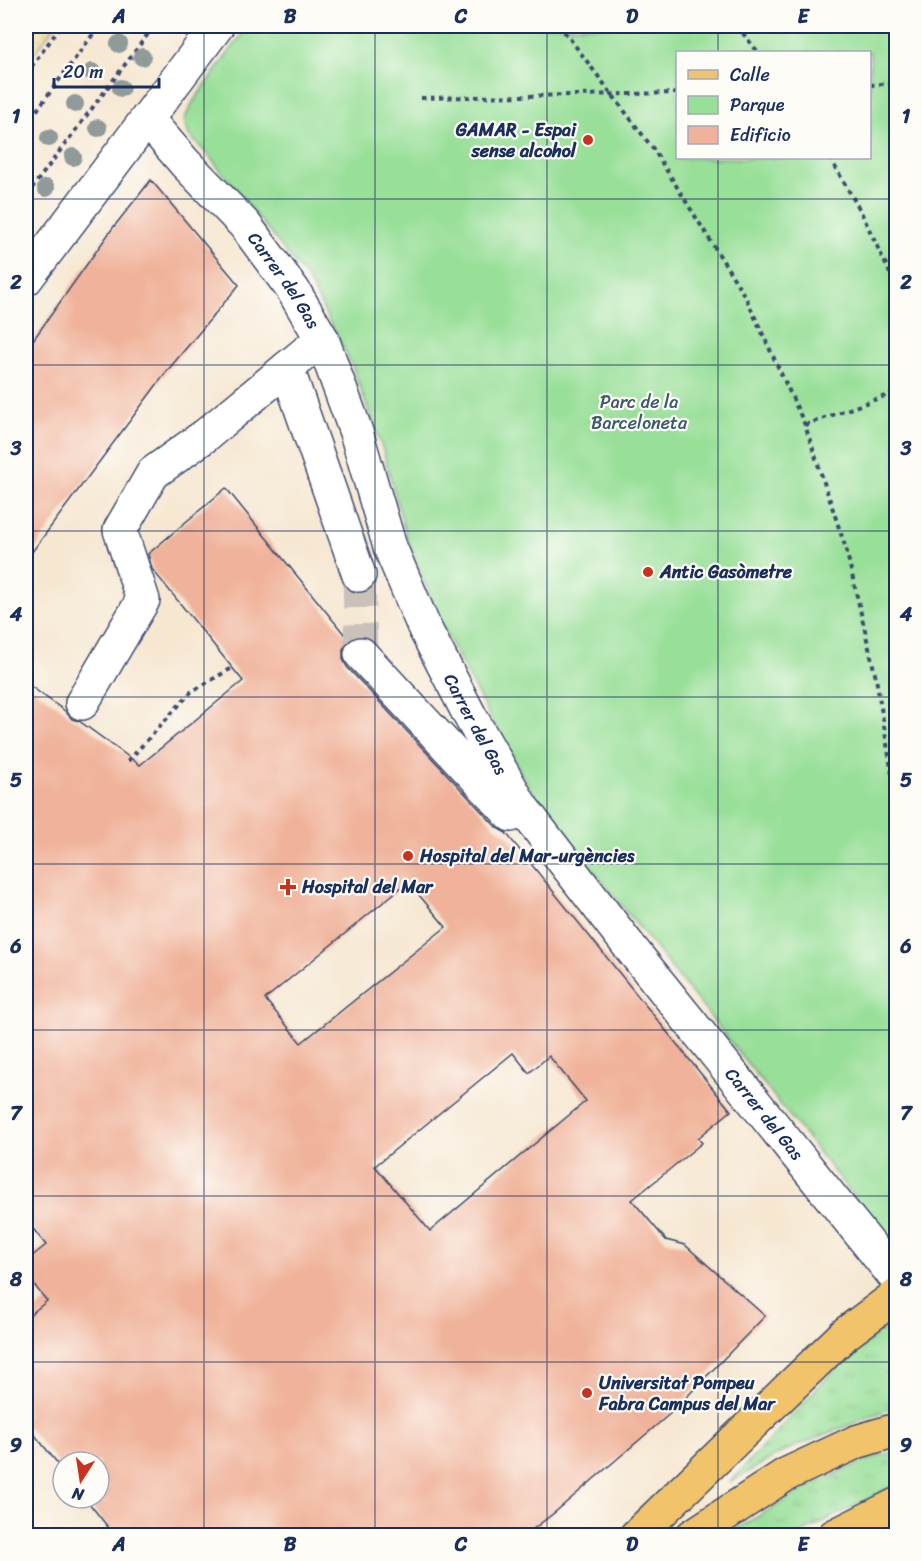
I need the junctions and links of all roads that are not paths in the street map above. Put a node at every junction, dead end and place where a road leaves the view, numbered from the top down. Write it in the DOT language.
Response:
graph roads {
  1 [pos="217,26"];
  2 [pos="147,119"];
  3 [pos="26,279"];
  4 [pos="322,339"];
  5 [pos="287,368"];
  6 [pos="359,575"];
  7 [pos="361,654"];
  8 [pos="82,703"];
  9 [pos="610,922"];
  10 [pos="897,1278"];
  11 [pos="897,1296"];
  12 [pos="897,1430"];
  13 [pos="897,1505"];
  14 [pos="698,1532"];
  15 [pos="636,1536"];
  16 [pos="834,1536"];
  1 -- 2 [label="street"];
  2 -- 3 [label="street"];
  2 -- 4 [label="street, Carrer del Gas"];
  4 -- 5 [label="street"];
  4 -- 9 [label="street, Carrer del Gas"];
  5 -- 6 [label="street"];
  5 -- 8 [label="street"];
  7 -- 9 [label="street"];
  9 -- 10 [label="street, Carrer del Gas"];
  11 -- 15 [label="main road"];
  12 -- 14 [label="main road"];
  13 -- 16 [label="main road"];
}
